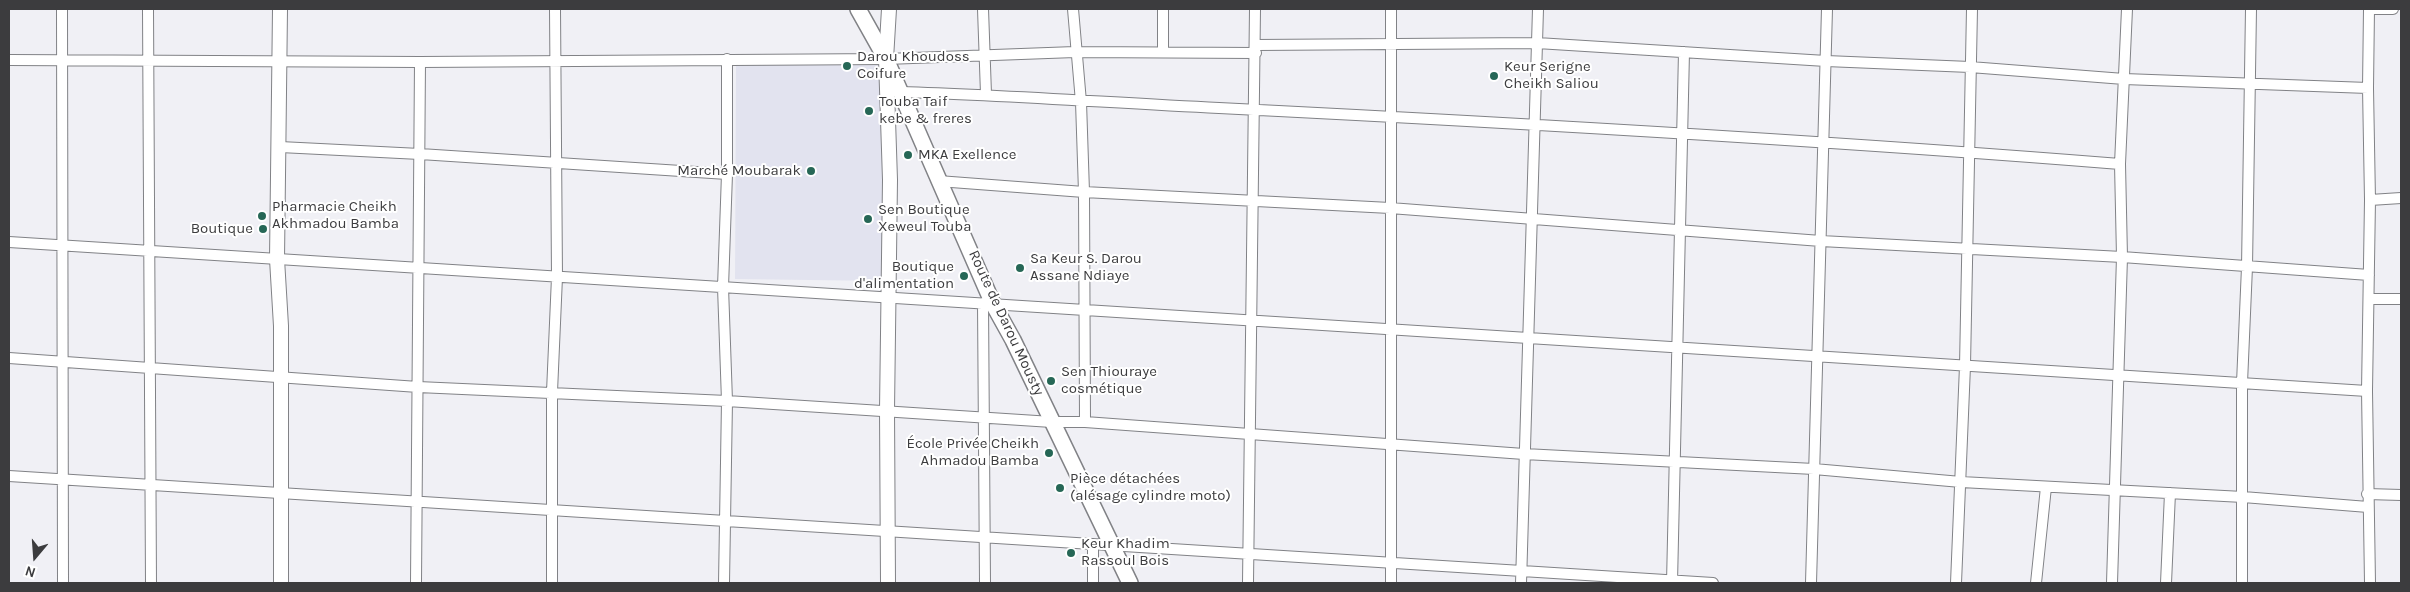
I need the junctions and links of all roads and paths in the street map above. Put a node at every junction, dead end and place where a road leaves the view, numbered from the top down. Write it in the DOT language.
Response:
graph roads {
  1 [pos="62,9"];
  2 [pos="148,9"];
  3 [pos="280,9"];
  4 [pos="555,9"];
  5 [pos="858,9"];
  6 [pos="889,9"];
  7 [pos="983,9"];
  8 [pos="1073,9"];
  9 [pos="1163,9"];
  10 [pos="1254,9"];
  11 [pos="1391,9"];
  12 [pos="1538,9"];
  13 [pos="1827,9"];
  14 [pos="1972,9"];
  15 [pos="2127,9"];
  16 [pos="2251,9"];
  17 [pos="2369,9"];
  18 [pos="2393,9"];
  19 [pos="1390,42"];
  20 [pos="1537,43"];
  21 [pos="1256,49"];
  22 [pos="1075,52"];
  23 [pos="1163,52"];
  24 [pos="1684,52"];
  25 [pos="983,54"];
  26 [pos="62,59"];
  27 [pos="727,59"];
  28 [pos="886,59"];
  29 [pos="9,60"];
  30 [pos="148,60"];
  31 [pos="280,60"];
  32 [pos="555,61"];
  33 [pos="1826,61"];
  34 [pos="420,62"];
  35 [pos="1970,67"];
  36 [pos="2124,79"];
  37 [pos="2250,82"];
  38 [pos="2368,88"];
  39 [pos="900,92"];
  40 [pos="986,94"];
  41 [pos="1080,102"];
  42 [pos="1255,110"];
  43 [pos="1390,117"];
  44 [pos="1534,126"];
  45 [pos="1682,135"];
  46 [pos="1823,143"];
  47 [pos="280,147"];
  48 [pos="1970,152"];
  49 [pos="420,154"];
  50 [pos="555,163"];
  51 [pos="2120,164"];
  52 [pos="727,174"];
  53 [pos="938,181"];
  54 [pos="1084,192"];
  55 [pos="2401,198"];
  56 [pos="2370,200"];
  57 [pos="1254,202"];
  58 [pos="1390,208"];
  59 [pos="1532,219"];
  60 [pos="1680,229"];
  61 [pos="1821,240"];
  62 [pos="9,242"];
  63 [pos="63,245"];
  64 [pos="1967,248"];
  65 [pos="149,251"];
  66 [pos="2122,257"];
  67 [pos="277,259"];
  68 [pos="2247,266"];
  69 [pos="418,268"];
  70 [pos="2369,274"];
  71 [pos="557,276"];
  72 [pos="723,287"];
  73 [pos="888,298"];
  74 [pos="2369,299"];
  75 [pos="2401,299"];
  76 [pos="988,304"];
  77 [pos="1086,310"];
  78 [pos="1252,320"];
  79 [pos="1390,329"];
  80 [pos="1528,338"];
  81 [pos="1677,348"];
  82 [pos="1817,356"];
  83 [pos="9,358"];
  84 [pos="63,361"];
  85 [pos="150,366"];
  86 [pos="1964,366"];
  87 [pos="2117,375"];
  88 [pos="281,377"];
  89 [pos="2242,383"];
  90 [pos="418,387"];
  91 [pos="2366,391"];
  92 [pos="552,392"];
  93 [pos="726,401"];
  94 [pos="887,410"];
  95 [pos="983,417"];
  96 [pos="1052,422"];
  97 [pos="1085,422"];
  98 [pos="1250,433"];
  99 [pos="1391,443"];
  100 [pos="1524,454"];
  101 [pos="1674,461"];
  102 [pos="1814,469"];
  103 [pos="9,476"];
  104 [pos="63,480"];
  105 [pos="1961,482"];
  106 [pos="151,485"];
  107 [pos="2046,487"];
  108 [pos="2116,490"];
  109 [pos="281,493"];
  110 [pos="2170,493"];
  111 [pos="2367,494"];
  112 [pos="2401,495"];
  113 [pos="2243,496"];
  114 [pos="416,502"];
  115 [pos="2368,507"];
  116 [pos="553,510"];
  117 [pos="725,521"];
  118 [pos="889,532"];
  119 [pos="985,538"];
  120 [pos="1093,544"];
  121 [pos="1111,545"];
  122 [pos="1249,554"];
  123 [pos="1391,563"];
  124 [pos="1521,571"];
  125 [pos="1672,582"];
  126 [pos="64,583"];
  127 [pos="151,583"];
  128 [pos="281,583"];
  129 [pos="416,583"];
  130 [pos="552,583"];
  131 [pos="724,583"];
  132 [pos="888,583"];
  133 [pos="985,583"];
  134 [pos="1093,583"];
  135 [pos="1130,583"];
  136 [pos="1248,583"];
  137 [pos="1391,583"];
  138 [pos="1520,583"];
  139 [pos="1714,583"];
  140 [pos="1811,583"];
  141 [pos="1956,583"];
  142 [pos="2036,583"];
  143 [pos="2112,583"];
  144 [pos="2166,583"];
  145 [pos="2242,583"];
  146 [pos="2370,583"];
  1 -- 26 [label="street"];
  2 -- 30 [label="street"];
  3 -- 31 [label="street"];
  4 -- 32 [label="street"];
  5 -- 28 [label="main road, Route de Darou Mousty"];
  6 -- 28 [label="street"];
  7 -- 25 [label="street"];
  8 -- 22 [label="street"];
  9 -- 23 [label="street"];
  10 -- 21 [label="street"];
  11 -- 19 [label="street"];
  12 -- 20 [label="street"];
  13 -- 33 [label="street"];
  14 -- 35 [label="street"];
  15 -- 36 [label="street"];
  16 -- 37 [label="street"];
  17 -- 18 [label="street"];
  17 -- 38 [label="street"];
  19 -- 20 [label="street"];
  19 -- 21 [label="street"];
  19 -- 43 [label="street"];
  20 -- 24 [label="street"];
  20 -- 44 [label="street"];
  21 -- 23 [label="street"];
  21 -- 42 [label="street"];
  22 -- 23 [label="street"];
  22 -- 25 [label="street"];
  22 -- 41 [label="street"];
  24 -- 33 [label="street"];
  24 -- 45 [label="street"];
  25 -- 28 [label="street"];
  25 -- 40 [label="street"];
  26 -- 29 [label="street"];
  26 -- 30 [label="street"];
  26 -- 63 [label="street"];
  27 -- 28 [label="street"];
  27 -- 32 [label="street"];
  27 -- 52 [label="street"];
  28 -- 39 [label="main road, Route de Darou Mousty"];
  28 -- 73 [label="street"];
  30 -- 31 [label="street"];
  30 -- 65 [label="street"];
  31 -- 34 [label="street"];
  31 -- 47 [label="street"];
  32 -- 34 [label="street"];
  32 -- 50 [label="street"];
  33 -- 35 [label="street"];
  33 -- 46 [label="street"];
  34 -- 49 [label="street"];
  35 -- 36 [label="street"];
  35 -- 48 [label="street"];
  36 -- 37 [label="street"];
  36 -- 51 [label="street"];
  37 -- 38 [label="street"];
  37 -- 68 [label="street"];
  38 -- 56 [label="street"];
  39 -- 40 [label="street"];
  39 -- 53 [label="main road, Route de Darou Mousty"];
  40 -- 41 [label="street"];
  41 -- 42 [label="street"];
  41 -- 54 [label="street"];
  42 -- 43 [label="street"];
  42 -- 57 [label="street"];
  43 -- 44 [label="street"];
  43 -- 58 [label="street"];
  44 -- 45 [label="street"];
  44 -- 59 [label="street"];
  45 -- 46 [label="street"];
  45 -- 60 [label="street"];
  46 -- 48 [label="street"];
  46 -- 61 [label="street"];
  47 -- 49 [label="street"];
  47 -- 67 [label="street"];
  48 -- 51 [label="street"];
  48 -- 64 [label="street"];
  49 -- 50 [label="street"];
  49 -- 69 [label="street"];
  50 -- 52 [label="street"];
  50 -- 71 [label="street"];
  51 -- 66 [label="street"];
  52 -- 72 [label="street"];
  53 -- 54 [label="street"];
  53 -- 76 [label="main road, Route de Darou Mousty"];
  54 -- 57 [label="street"];
  54 -- 77 [label="street"];
  55 -- 56 [label="street"];
  56 -- 70 [label="street"];
  57 -- 58 [label="street"];
  57 -- 78 [label="street"];
  58 -- 59 [label="street"];
  58 -- 79 [label="street"];
  59 -- 60 [label="street"];
  59 -- 80 [label="street"];
  60 -- 61 [label="street"];
  60 -- 81 [label="street"];
  61 -- 64 [label="street"];
  61 -- 82 [label="street"];
  62 -- 63 [label="street"];
  63 -- 65 [label="street"];
  63 -- 84 [label="street"];
  64 -- 66 [label="street"];
  64 -- 86 [label="street"];
  65 -- 67 [label="street"];
  65 -- 85 [label="street"];
  66 -- 68 [label="street"];
  66 -- 87 [label="street"];
  67 -- 69 [label="street"];
  67 -- 88 [label="street"];
  68 -- 70 [label="street"];
  68 -- 89 [label="street"];
  69 -- 71 [label="street"];
  69 -- 90 [label="street"];
  70 -- 74 [label="street"];
  71 -- 72 [label="street"];
  71 -- 92 [label="street"];
  72 -- 73 [label="street"];
  72 -- 93 [label="street"];
  73 -- 76 [label="street"];
  73 -- 94 [label="street"];
  74 -- 75 [label="street"];
  74 -- 91 [label="street"];
  76 -- 77 [label="street"];
  76 -- 95 [label="street"];
  76 -- 96 [label="main road, Route de Darou Mousty"];
  77 -- 78 [label="street"];
  77 -- 97 [label="street"];
  78 -- 79 [label="street"];
  78 -- 98 [label="street"];
  79 -- 80 [label="street"];
  79 -- 99 [label="street"];
  80 -- 81 [label="street"];
  80 -- 100 [label="street"];
  81 -- 82 [label="street"];
  81 -- 101 [label="street"];
  82 -- 86 [label="street"];
  82 -- 102 [label="street"];
  83 -- 84 [label="street"];
  84 -- 85 [label="street"];
  84 -- 104 [label="street"];
  85 -- 88 [label="street"];
  85 -- 106 [label="street"];
  86 -- 87 [label="street"];
  86 -- 105 [label="street"];
  87 -- 89 [label="street"];
  87 -- 108 [label="street"];
  88 -- 90 [label="street"];
  88 -- 109 [label="street"];
  89 -- 91 [label="street"];
  89 -- 113 [label="street"];
  90 -- 92 [label="street"];
  90 -- 114 [label="street"];
  91 -- 111 [label="street"];
  92 -- 93 [label="street"];
  92 -- 116 [label="street"];
  93 -- 94 [label="street"];
  93 -- 117 [label="street"];
  94 -- 95 [label="street"];
  94 -- 118 [label="street"];
  95 -- 96 [label="street"];
  95 -- 119 [label="street"];
  96 -- 97 [label="street"];
  96 -- 121 [label="main road, Route de Darou Mousty"];
  97 -- 98 [label="street"];
  98 -- 99 [label="street"];
  98 -- 122 [label="street"];
  99 -- 100 [label="street"];
  99 -- 123 [label="street"];
  100 -- 101 [label="street"];
  100 -- 124 [label="street"];
  101 -- 102 [label="street"];
  101 -- 125 [label="street"];
  102 -- 105 [label="street"];
  102 -- 140 [label="street"];
  103 -- 104 [label="street"];
  104 -- 106 [label="street"];
  104 -- 126 [label="street"];
  105 -- 107 [label="street"];
  105 -- 141 [label="street"];
  106 -- 109 [label="street"];
  106 -- 127 [label="street"];
  107 -- 108 [label="street"];
  107 -- 142 [label="street"];
  108 -- 110 [label="street"];
  108 -- 143 [label="street"];
  109 -- 114 [label="street"];
  109 -- 128 [label="street"];
  110 -- 113 [label="street"];
  110 -- 144 [label="street"];
  111 -- 112 [label="street"];
  111 -- 115 [label="street"];
  113 -- 115 [label="street"];
  113 -- 145 [label="street"];
  114 -- 116 [label="street"];
  114 -- 129 [label="street"];
  115 -- 146 [label="street"];
  116 -- 117 [label="street"];
  116 -- 130 [label="street"];
  117 -- 118 [label="street"];
  117 -- 131 [label="street"];
  118 -- 119 [label="street"];
  118 -- 132 [label="street"];
  119 -- 120 [label="street"];
  119 -- 133 [label="street"];
  120 -- 121 [label="street"];
  120 -- 134 [label="street"];
  121 -- 122 [label="street"];
  121 -- 135 [label="main road, Route de Darou Mousty"];
  122 -- 123 [label="street"];
  122 -- 136 [label="street"];
  123 -- 124 [label="street"];
  123 -- 137 [label="street"];
  124 -- 125 [label="street"];
  124 -- 138 [label="street"];
  125 -- 139 [label="street"];
}
